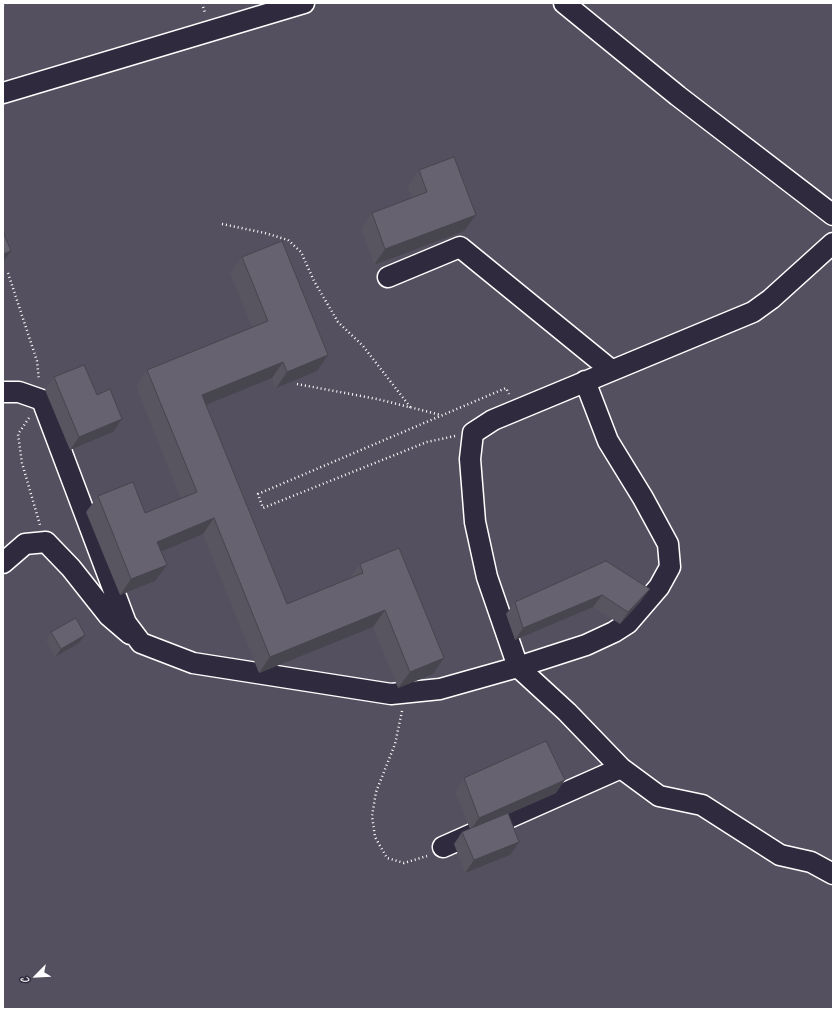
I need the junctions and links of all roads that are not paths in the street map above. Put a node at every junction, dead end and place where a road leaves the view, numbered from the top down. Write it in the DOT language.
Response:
graph roads {
  1 [pos="304,3"];
  2 [pos="564,3"];
  3 [pos="3,93"];
  4 [pos="833,215"];
  5 [pos="833,243"];
  6 [pos="388,277"];
  7 [pos="612,370"];
  8 [pos="585,380"];
  9 [pos="3,392"];
  10 [pos="3,563"];
  11 [pos="141,643"];
  12 [pos="518,667"];
  13 [pos="621,768"];
  14 [pos="443,847"];
  15 [pos="833,874"];
  1 -- 3 [label="street"];
  2 -- 4 [label="street"];
  5 -- 7 [label="street"];
  6 -- 7 [label="street"];
  7 -- 8 [label="street"];
  8 -- 12 [label="street"];
  8 -- 12 [label="street"];
  9 -- 11 [label="street"];
  10 -- 11 [label="street"];
  11 -- 12 [label="street"];
  12 -- 13 [label="street"];
  13 -- 14 [label="street"];
  13 -- 15 [label="street"];
}
